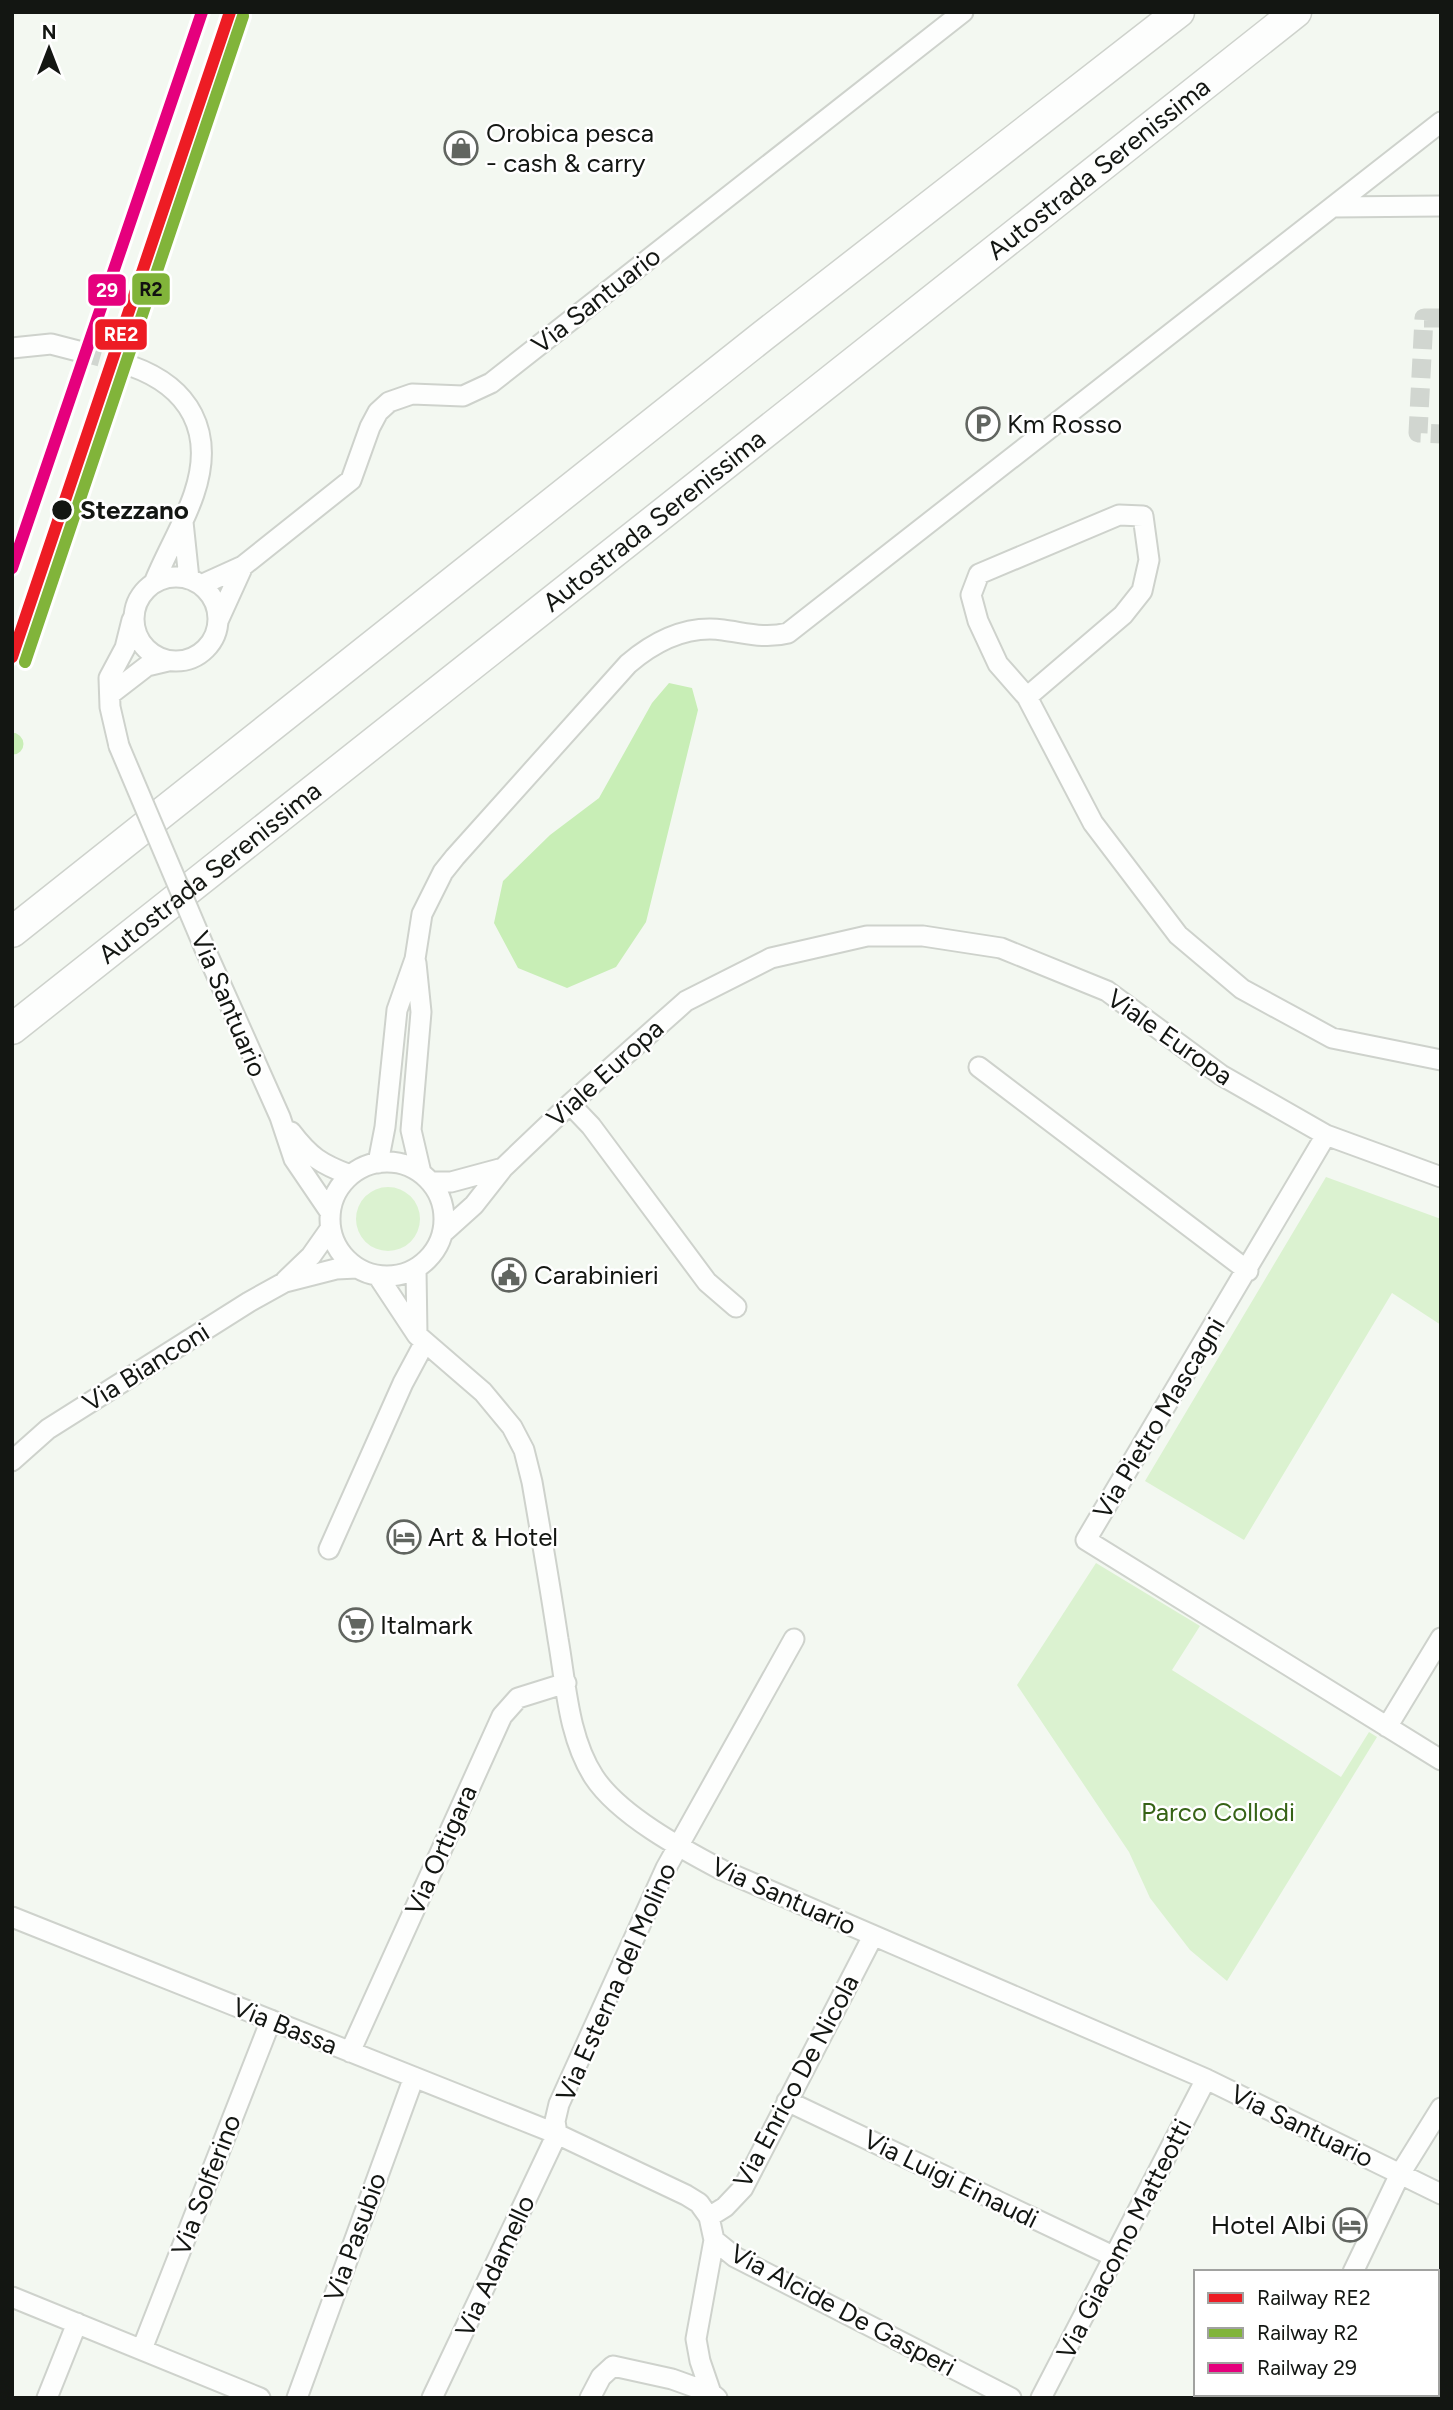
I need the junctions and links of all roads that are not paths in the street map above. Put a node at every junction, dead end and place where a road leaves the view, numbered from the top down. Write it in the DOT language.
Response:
graph roads {
  1 [pos="963,12"];
  2 [pos="1178,12"];
  3 [pos="1296,12"];
  4 [pos="1441,122"];
  5 [pos="1333,206"];
  6 [pos="1441,206"];
  7 [pos="12,348"];
  8 [pos="82,352"];
  9 [pos="131,366"];
  10 [pos="183,520"];
  11 [pos="243,566"];
  12 [pos="195,582"];
  13 [pos="154,583"];
  14 [pos="133,615"];
  15 [pos="218,621"];
  16 [pos="168,661"];
  17 [pos="111,692"];
  18 [pos="1027,697"];
  19 [pos="12,932"];
  20 [pos="415,958"];
  21 [pos="12,1029"];
  22 [pos="1441,1060"];
  23 [pos="979,1067"];
  24 [pos="570,1104"];
  25 [pos="280,1117"];
  26 [pos="1326,1135"];
  27 [pos="378,1163"];
  28 [pos="503,1168"];
  29 [pos="350,1175"];
  30 [pos="1441,1177"];
  31 [pos="426,1178"];
  32 [pos="330,1221"];
  33 [pos="444,1232"];
  34 [pos="356,1268"];
  35 [pos="416,1269"];
  36 [pos="1248,1271"];
  37 [pos="378,1276"];
  38 [pos="285,1282"];
  39 [pos="736,1307"];
  40 [pos="421,1339"];
  41 [pos="12,1461"];
  42 [pos="329,1549"];
  43 [pos="1441,1638"];
  44 [pos="794,1639"];
  45 [pos="566,1683"];
  46 [pos="1387,1727"];
  47 [pos="1441,1760"];
  48 [pos="677,1847"];
  49 [pos="12,1917"];
  50 [pos="873,1936"];
  51 [pos="271,2020"];
  52 [pos="350,2052"];
  53 [pos="414,2077"];
  54 [pos="1206,2079"];
  55 [pos="787,2101"];
  56 [pos="1441,2108"];
  57 [pos="557,2134"];
  58 [pos="1400,2174"];
  59 [pos="1441,2194"];
  60 [pos="709,2217"];
  61 [pos="714,2240"];
  62 [pos="1115,2257"];
  63 [pos="1354,2270"];
  64 [pos="12,2297"];
  65 [pos="77,2323"];
  66 [pos="142,2349"];
  67 [pos="714,2395"];
  68 [pos="47,2398"];
  69 [pos="260,2398"];
  70 [pos="297,2398"];
  71 [pos="432,2398"];
  72 [pos="590,2398"];
  73 [pos="1011,2398"];
  74 [pos="1041,2398"];
  1 -- 11 [label="street, Via Santuario"];
  2 -- 19 [label="highway"];
  3 -- 21 [label="highway, Autostrada Serenissima"];
  4 -- 5 [label="street"];
  5 -- 6 [label="street"];
  5 -- 20 [label="street"];
  7 -- 8 [label="street"];
  9 -- 10 [label="street, Via Santuario"];
  10 -- 12 [label="street, Via Santuario"];
  10 -- 13 [label="street, Via Santuario"];
  11 -- 12 [label="street, Via Santuario"];
  11 -- 15 [label="street, Via Santuario"];
  12 -- 13 [label="street, Via Santuario"];
  12 -- 15 [label="street, Via Santuario"];
  13 -- 14 [label="street, Via Santuario"];
  14 -- 16 [label="street"];
  14 -- 17 [label="street, Via Santuario"];
  15 -- 16 [label="street, Via Santuario"];
  16 -- 17 [label="street, Via Santuario"];
  17 -- 25 [label="street, Via Santuario, bridge"];
  18 -- 18 [label="street"];
  18 -- 22 [label="street"];
  20 -- 27 [label="street"];
  20 -- 31 [label="street"];
  23 -- 36 [label="street"];
  24 -- 26 [label="street, Viale Europa"];
  24 -- 28 [label="street, Viale Europa"];
  24 -- 39 [label="street"];
  25 -- 29 [label="street, Via Santuario"];
  25 -- 32 [label="street, Via Santuario"];
  26 -- 30 [label="street, Viale Europa"];
  26 -- 36 [label="street, Via Pietro Mascagni"];
  27 -- 29 [label="street"];
  27 -- 31 [label="street"];
  28 -- 31 [label="street, Viale Europa"];
  28 -- 33 [label="street, Viale Europa"];
  29 -- 32 [label="street"];
  31 -- 33 [label="street"];
  32 -- 34 [label="street, Via Santuario"];
  32 -- 38 [label="street, Via Bianconi"];
  33 -- 35 [label="street"];
  34 -- 37 [label="street"];
  34 -- 38 [label="street, Via Bianconi"];
  35 -- 37 [label="street"];
  35 -- 40 [label="street"];
  36 -- 46 [label="street, Via Pietro Mascagni"];
  37 -- 40 [label="street, Via Santuario"];
  38 -- 41 [label="street, Via Bianconi"];
  40 -- 42 [label="street"];
  40 -- 45 [label="street, Via Santuario"];
  43 -- 46 [label="street"];
  44 -- 48 [label="street, Via Esterna del Molino"];
  45 -- 48 [label="street, Via Santuario"];
  45 -- 52 [label="street, Via Ortigara"];
  46 -- 47 [label="street, Via Pietro Mascagni"];
  48 -- 50 [label="street, Via Santuario"];
  48 -- 57 [label="street, Via Esterna del Molino"];
  49 -- 51 [label="street, Via Bassa"];
  50 -- 54 [label="street, Via Santuario"];
  50 -- 55 [label="street, Via Enrico De Nicola"];
  51 -- 52 [label="street, Via Bassa"];
  51 -- 66 [label="street, Via Solferino"];
  52 -- 53 [label="street, Via Bassa"];
  53 -- 57 [label="street, Via Bassa"];
  53 -- 70 [label="street, Via Pasubio"];
  54 -- 58 [label="street, Via Santuario"];
  54 -- 62 [label="street, Via Giacomo Matteotti"];
  55 -- 60 [label="street, Via Enrico De Nicola"];
  55 -- 62 [label="street, Via Luigi Einaudi"];
  56 -- 58 [label="street"];
  57 -- 60 [label="street, Via Esterna del Molino"];
  57 -- 71 [label="street, Via Adamello"];
  58 -- 59 [label="street, Via Santuario"];
  58 -- 63 [label="street"];
  60 -- 61 [label="street"];
  61 -- 67 [label="street"];
  61 -- 73 [label="street, Via Alcide De Gasperi"];
  62 -- 74 [label="street, Via Giacomo Matteotti"];
  64 -- 65 [label="street"];
  65 -- 66 [label="street"];
  65 -- 68 [label="street"];
  66 -- 69 [label="street"];
  67 -- 72 [label="street"];
}
